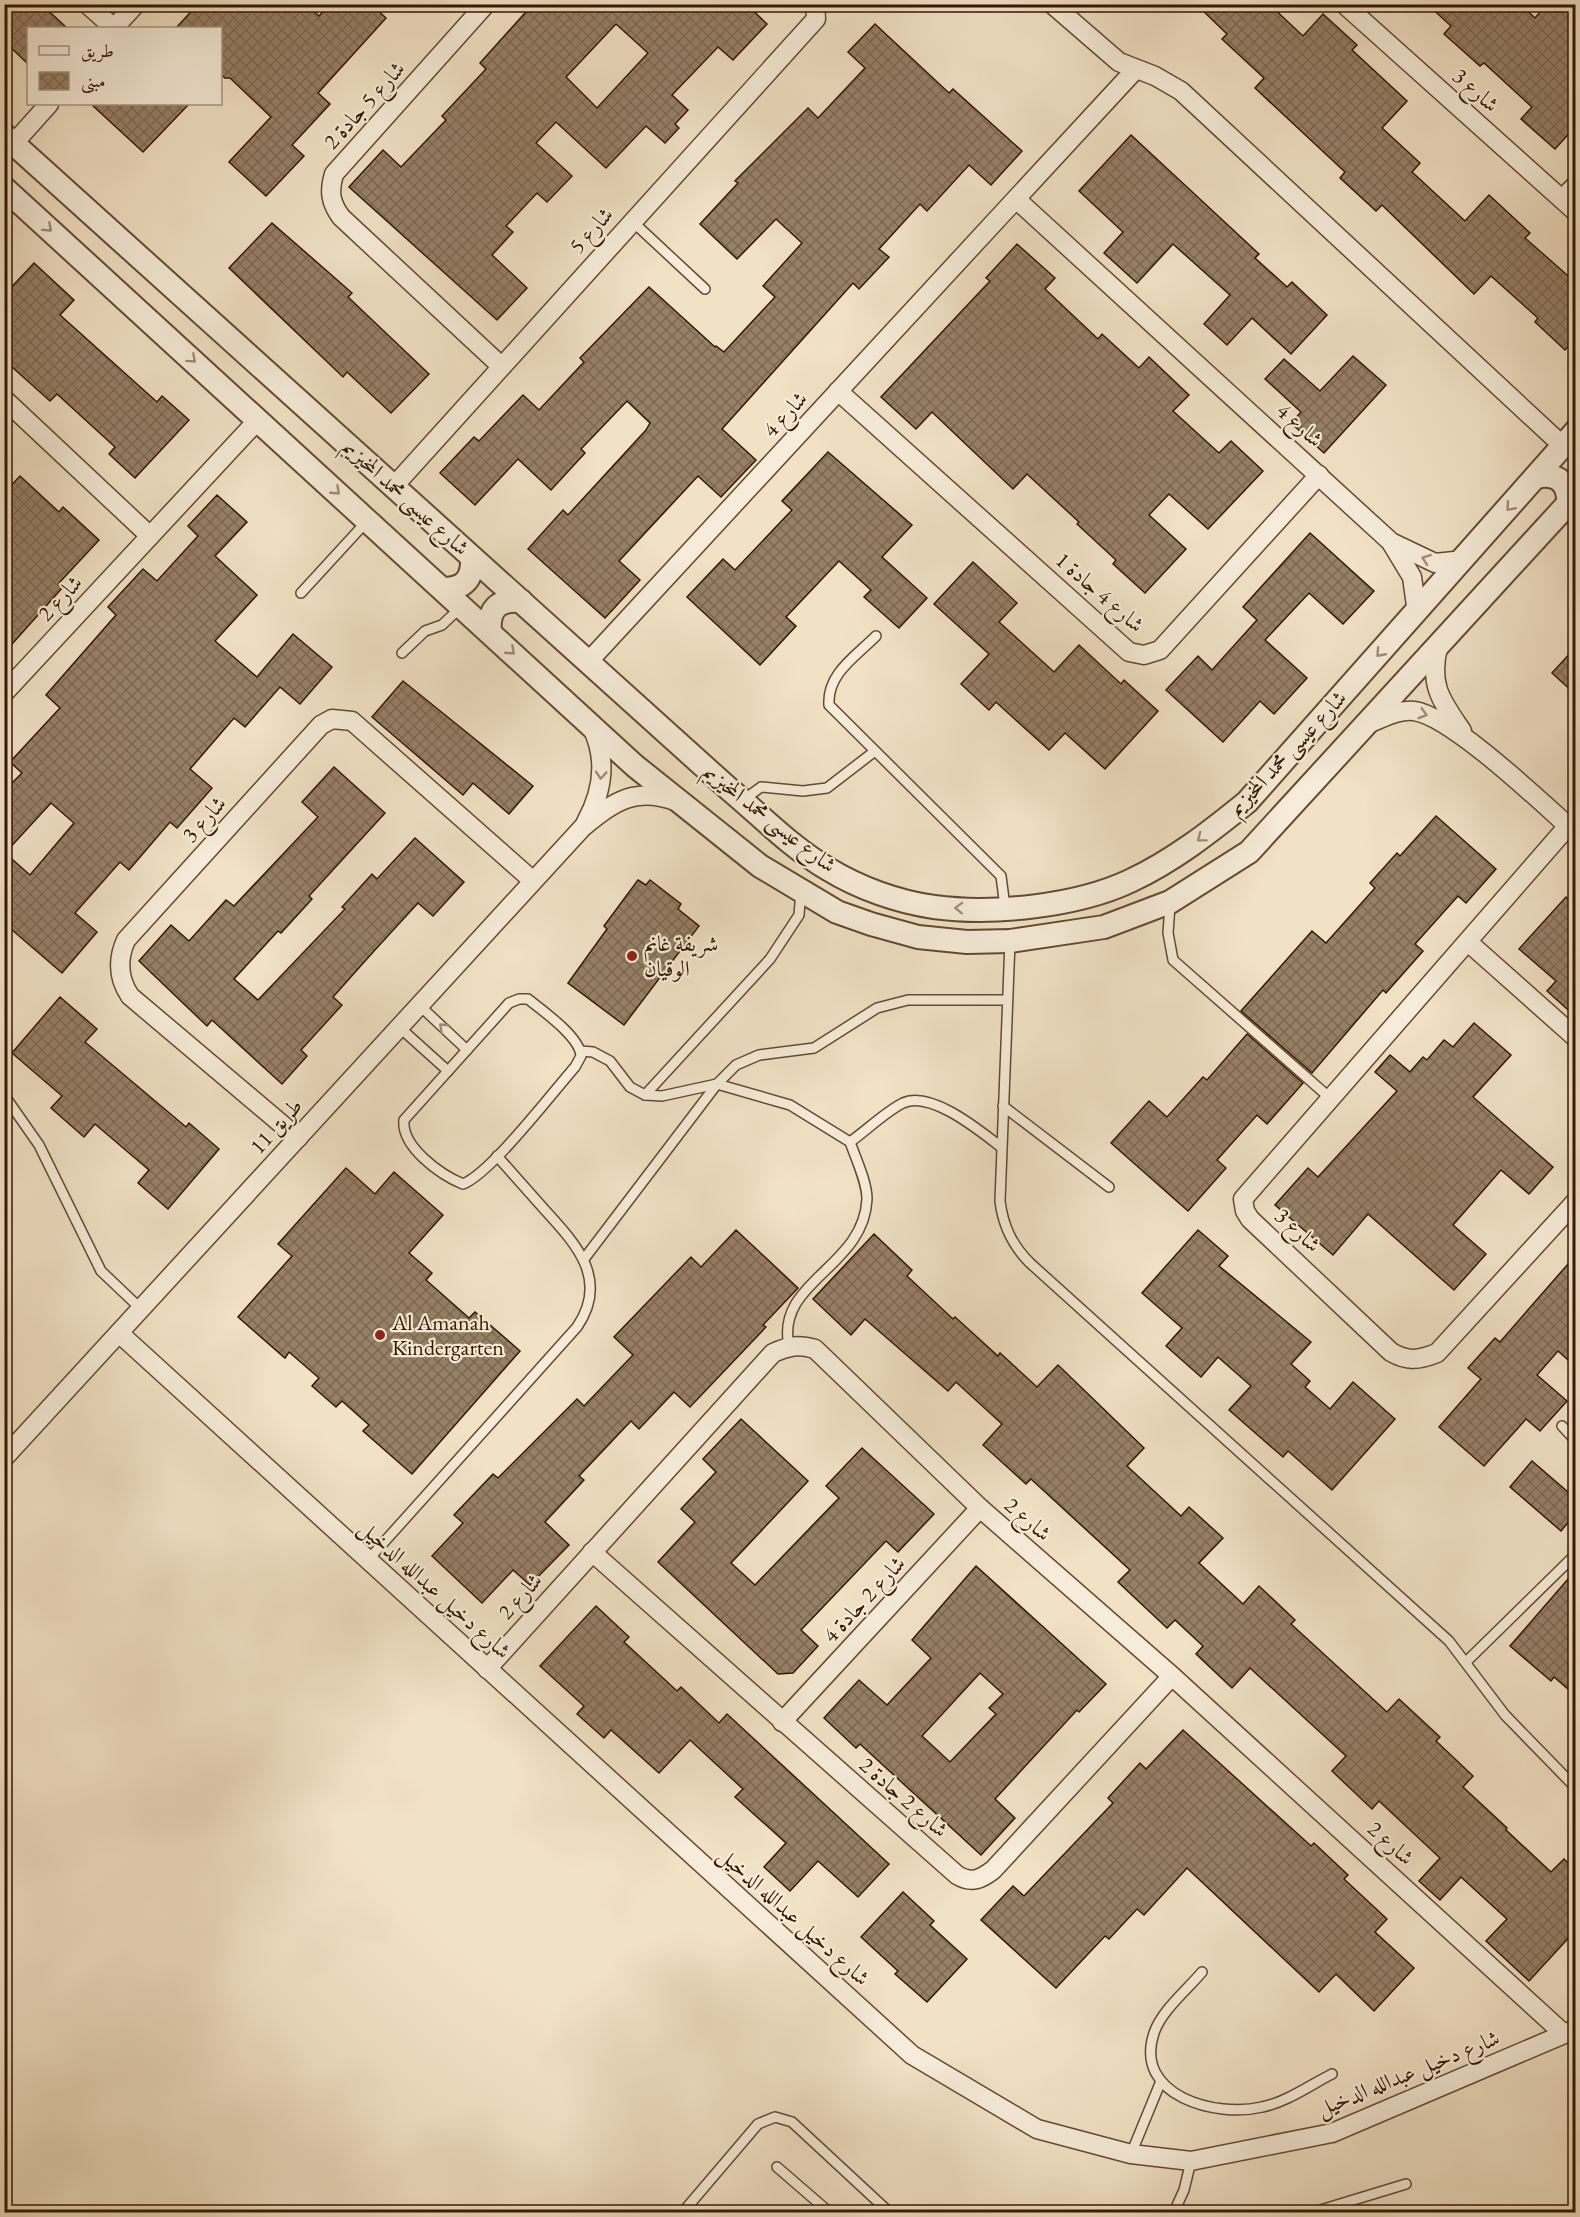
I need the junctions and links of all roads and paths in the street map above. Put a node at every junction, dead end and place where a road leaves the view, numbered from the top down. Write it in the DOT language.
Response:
graph roads {
  1 [pos="87,4"];
  2 [pos="136,4"];
  3 [pos="486,4"];
  4 [pos="815,4"];
  5 [pos="1052,4"];
  6 [pos="1344,4"];
  7 [pos="113,27"];
  8 [pos="115,27"];
  9 [pos="1135,70"];
  10 [pos="48,105"];
  11 [pos="9,139"];
  12 [pos="1575,185"];
  13 [pos="4,189"];
  14 [pos="1016,199"];
  15 [pos="1562,199"];
  16 [pos="1575,212"];
  17 [pos="632,222"];
  18 [pos="705,289"];
  19 [pos="501,366"];
  20 [pos="838,391"];
  21 [pos="4,399"];
  22 [pos="258,420"];
  23 [pos="1569,438"];
  24 [pos="1319,475"];
  25 [pos="1536,477"];
  26 [pos="394,486"];
  27 [pos="1572,499"];
  28 [pos="368,520"];
  29 [pos="150,536"];
  30 [pos="1391,542"];
  31 [pos="472,558"];
  32 [pos="1464,560"];
  33 [pos="443,589"];
  34 [pos="301,593"];
  35 [pos="521,601"];
  36 [pos="462,606"];
  37 [pos="1417,613"];
  38 [pos="490,632"];
  39 [pos="876,636"];
  40 [pos="1438,647"];
  41 [pos="402,653"];
  42 [pos="588,662"];
  43 [pos="4,693"];
  44 [pos="589,723"];
  45 [pos="1370,723"];
  46 [pos="1470,742"];
  47 [pos="875,751"];
  48 [pos="1263,783"];
  49 [pos="742,801"];
  50 [pos="680,803"];
  51 [pos="1295,804"];
  52 [pos="1227,818"];
  53 [pos="583,826"];
  54 [pos="1572,830"];
  55 [pos="1249,852"];
  56 [pos="532,880"];
  57 [pos="801,891"];
  58 [pos="1170,902"];
  59 [pos="1005,907"];
  60 [pos="1010,941"];
  61 [pos="1468,942"];
  62 [pos="1007,1000"];
  63 [pos="418,1004"];
  64 [pos="399,1026"];
  65 [pos="1575,1038"];
  66 [pos="467,1050"];
  67 [pos="581,1051"];
  68 [pos="448,1071"];
  69 [pos="717,1084"];
  70 [pos="4,1095"];
  71 [pos="645,1095"];
  72 [pos="1330,1098"];
  73 [pos="1003,1106"];
  74 [pos="298,1138"];
  75 [pos="850,1142"];
  76 [pos="1001,1147"];
  77 [pos="497,1156"];
  78 [pos="1109,1187"];
  79 [pos="1575,1201"];
  80 [pos="584,1259"];
  81 [pos="141,1309"];
  82 [pos="119,1333"];
  83 [pos="789,1346"];
  84 [pos="1562,1426"];
  85 [pos="1575,1441"];
  86 [pos="4,1458"];
  87 [pos="980,1508"];
  88 [pos="592,1552"];
  89 [pos="1575,1554"];
  90 [pos="368,1560"];
  91 [pos="1466,1662"];
  92 [pos="487,1669"];
  93 [pos="1172,1676"];
  94 [pos="782,1722"];
  95 [pos="1575,1788"];
  96 [pos="1202,1972"];
  97 [pos="1570,2031"];
  98 [pos="1332,2074"];
  99 [pos="1161,2081"];
  100 [pos="1131,2154"];
  101 [pos="1191,2161"];
  102 [pos="777,2167"];
  103 [pos="1406,2184"];
  104 [pos="824,2211"];
  105 [pos="683,2212"];
  106 [pos="889,2212"];
  107 [pos="1174,2212"];
  108 [pos="1314,2212"];
  1 -- 7 [label="street"];
  2 -- 8 [label="street"];
  3 -- 19 [label="street, شارع 5 جادة 2"];
  4 -- 17 [label="street, شارع 5"];
  5 -- 9 [label="street"];
  6 -- 15 [label="street, شارع 3"];
  9 -- 14 [label="street, شارع 4"];
  9 -- 23 [label="street"];
  10 -- 11 [label="street"];
  11 -- 26 [label="street, شارع عيسى محمد المخيزيم"];
  12 -- 15 [label="street"];
  13 -- 22 [label="street, شارع عيسى محمد المخيزيم, one-way"];
  14 -- 20 [label="street, شارع 4"];
  14 -- 24 [label="street, شارع 4"];
  15 -- 16 [label="street, شارع 3"];
  17 -- 18 [label="lane"];
  17 -- 19 [label="street, شارع 5"];
  19 -- 26 [label="street, شارع 5"];
  20 -- 24 [label="street, شارع 4 جادة 1"];
  20 -- 42 [label="street, شارع 4"];
  21 -- 29 [label="street"];
  22 -- 28 [label="street, شارع عيسى محمد المخيزيم, one-way"];
  22 -- 29 [label="street, شارع 2"];
  23 -- 25 [label="street, شارع عيسى محمد المخيزيم"];
  24 -- 30 [label="street, شارع 4"];
  25 -- 27 [label="street"];
  25 -- 32 [label="street, شارع عيسى محمد المخيزيم, one-way"];
  26 -- 31 [label="street, شارع عيسى محمد المخيزيم"];
  27 -- 40 [label="street, شارع عيسى محمد المخيزيم"];
  28 -- 33 [label="street, شارع عيسى محمد المخيزيم"];
  28 -- 34 [label="lane"];
  29 -- 43 [label="street, شارع 2"];
  32 -- 30 [label="street, شارع 4, one-way"];
  30 -- 37 [label="street, شارع 4"];
  31 -- 33 [label="street"];
  31 -- 35 [label="street, شارع عيسى محمد المخيزيم"];
  32 -- 37 [label="street, شارع عيسى محمد المخيزيم"];
  33 -- 36 [label="street, شارع عيسى محمد المخيزيم"];
  35 -- 38 [label="street"];
  35 -- 42 [label="street, شارع عيسى محمد المخيزيم"];
  36 -- 38 [label="street, شارع عيسى محمد المخيزيم"];
  36 -- 41 [label="lane"];
  37 -- 48 [label="street, شارع عيسى محمد المخيزيم, one-way"];
  38 -- 44 [label="street, شارع عيسى محمد المخيزيم, one-way"];
  39 -- 47 [label="lane"];
  40 -- 45 [label="street, شارع عيسى محمد المخيزيم"];
  40 -- 46 [label="street"];
  42 -- 49 [label="street, شارع عيسى محمد المخيزيم"];
  44 -- 50 [label="street, شارع عيسى محمد المخيزيم"];
  44 -- 53 [label="street, طريق 11, one-way"];
  45 -- 46 [label="street, one-way"];
  45 -- 51 [label="street, شارع عيسى محمد المخيزيم"];
  46 -- 54 [label="street"];
  47 -- 49 [label="lane"];
  47 -- 59 [label="lane"];
  48 -- 51 [label="street"];
  48 -- 52 [label="street, شارع عيسى محمد المخيزيم"];
  59 -- 49 [label="street, شارع عيسى محمد المخيزيم, one-way"];
  50 -- 53 [label="street, طريق 11"];
  50 -- 57 [label="street, شارع عيسى محمد المخيزيم"];
  51 -- 55 [label="street, شارع عيسى محمد المخيزيم"];
  52 -- 55 [label="street"];
  52 -- 59 [label="street, شارع عيسى محمد المخيزيم, one-way"];
  53 -- 56 [label="street, طريق 11"];
  54 -- 61 [label="street, شارع 3"];
  55 -- 58 [label="street, شارع عيسى محمد المخيزيم"];
  56 -- 63 [label="street, طريق 11"];
  56 -- 74 [label="street, شارع 3"];
  57 -- 60 [label="street, شارع عيسى محمد المخيزيم"];
  57 -- 71 [label="lane"];
  58 -- 60 [label="street, شارع عيسى محمد المخيزيم"];
  58 -- 72 [label="lane"];
  60 -- 62 [label="lane"];
  61 -- 65 [label="street"];
  61 -- 72 [label="street, شارع 3"];
  62 -- 69 [label="lane"];
  62 -- 73 [label="lane"];
  63 -- 64 [label="street, طريق 11"];
  66 -- 63 [label="lane, one-way"];
  64 -- 68 [label="lane"];
  64 -- 74 [label="street, طريق 11"];
  66 -- 67 [label="lane"];
  66 -- 68 [label="lane"];
  67 -- 71 [label="lane"];
  67 -- 77 [label="lane"];
  68 -- 77 [label="lane"];
  69 -- 71 [label="lane"];
  69 -- 75 [label="lane"];
  69 -- 80 [label="lane"];
  70 -- 81 [label="lane"];
  72 -- 79 [label="street, شارع 3"];
  73 -- 76 [label="lane"];
  73 -- 78 [label="lane"];
  74 -- 81 [label="street, طريق 11"];
  75 -- 76 [label="lane"];
  75 -- 83 [label="lane"];
  76 -- 91 [label="lane"];
  77 -- 80 [label="lane"];
  80 -- 90 [label="lane"];
  81 -- 82 [label="street, طريق 11"];
  82 -- 86 [label="street, طريق 11"];
  82 -- 90 [label="street, شارع دخيل عبدالله الدخيل"];
  83 -- 87 [label="street, شارع 2"];
  83 -- 88 [label="street, شارع 2"];
  84 -- 85 [label="lane"];
  87 -- 93 [label="street, شارع 2"];
  87 -- 94 [label="street, شارع 2 جادة 4"];
  88 -- 92 [label="street, شارع 2"];
  88 -- 94 [label="street, شارع 2 جادة 2"];
  89 -- 91 [label="lane"];
  90 -- 92 [label="street, شارع دخيل عبدالله الدخيل"];
  91 -- 95 [label="lane"];
  92 -- 100 [label="street, شارع دخيل عبدالله الدخيل"];
  93 -- 94 [label="street, شارع 2 جادة 2"];
  93 -- 97 [label="street, شارع 2"];
  96 -- 99 [label="lane"];
  97 -- 101 [label="street, شارع دخيل عبدالله الدخيل"];
  98 -- 99 [label="lane"];
  99 -- 100 [label="lane"];
  100 -- 101 [label="street, شارع دخيل عبدالله الدخيل"];
  101 -- 107 [label="lane"];
  102 -- 104 [label="lane"];
  103 -- 108 [label="lane"];
  105 -- 106 [label="lane"];
}
